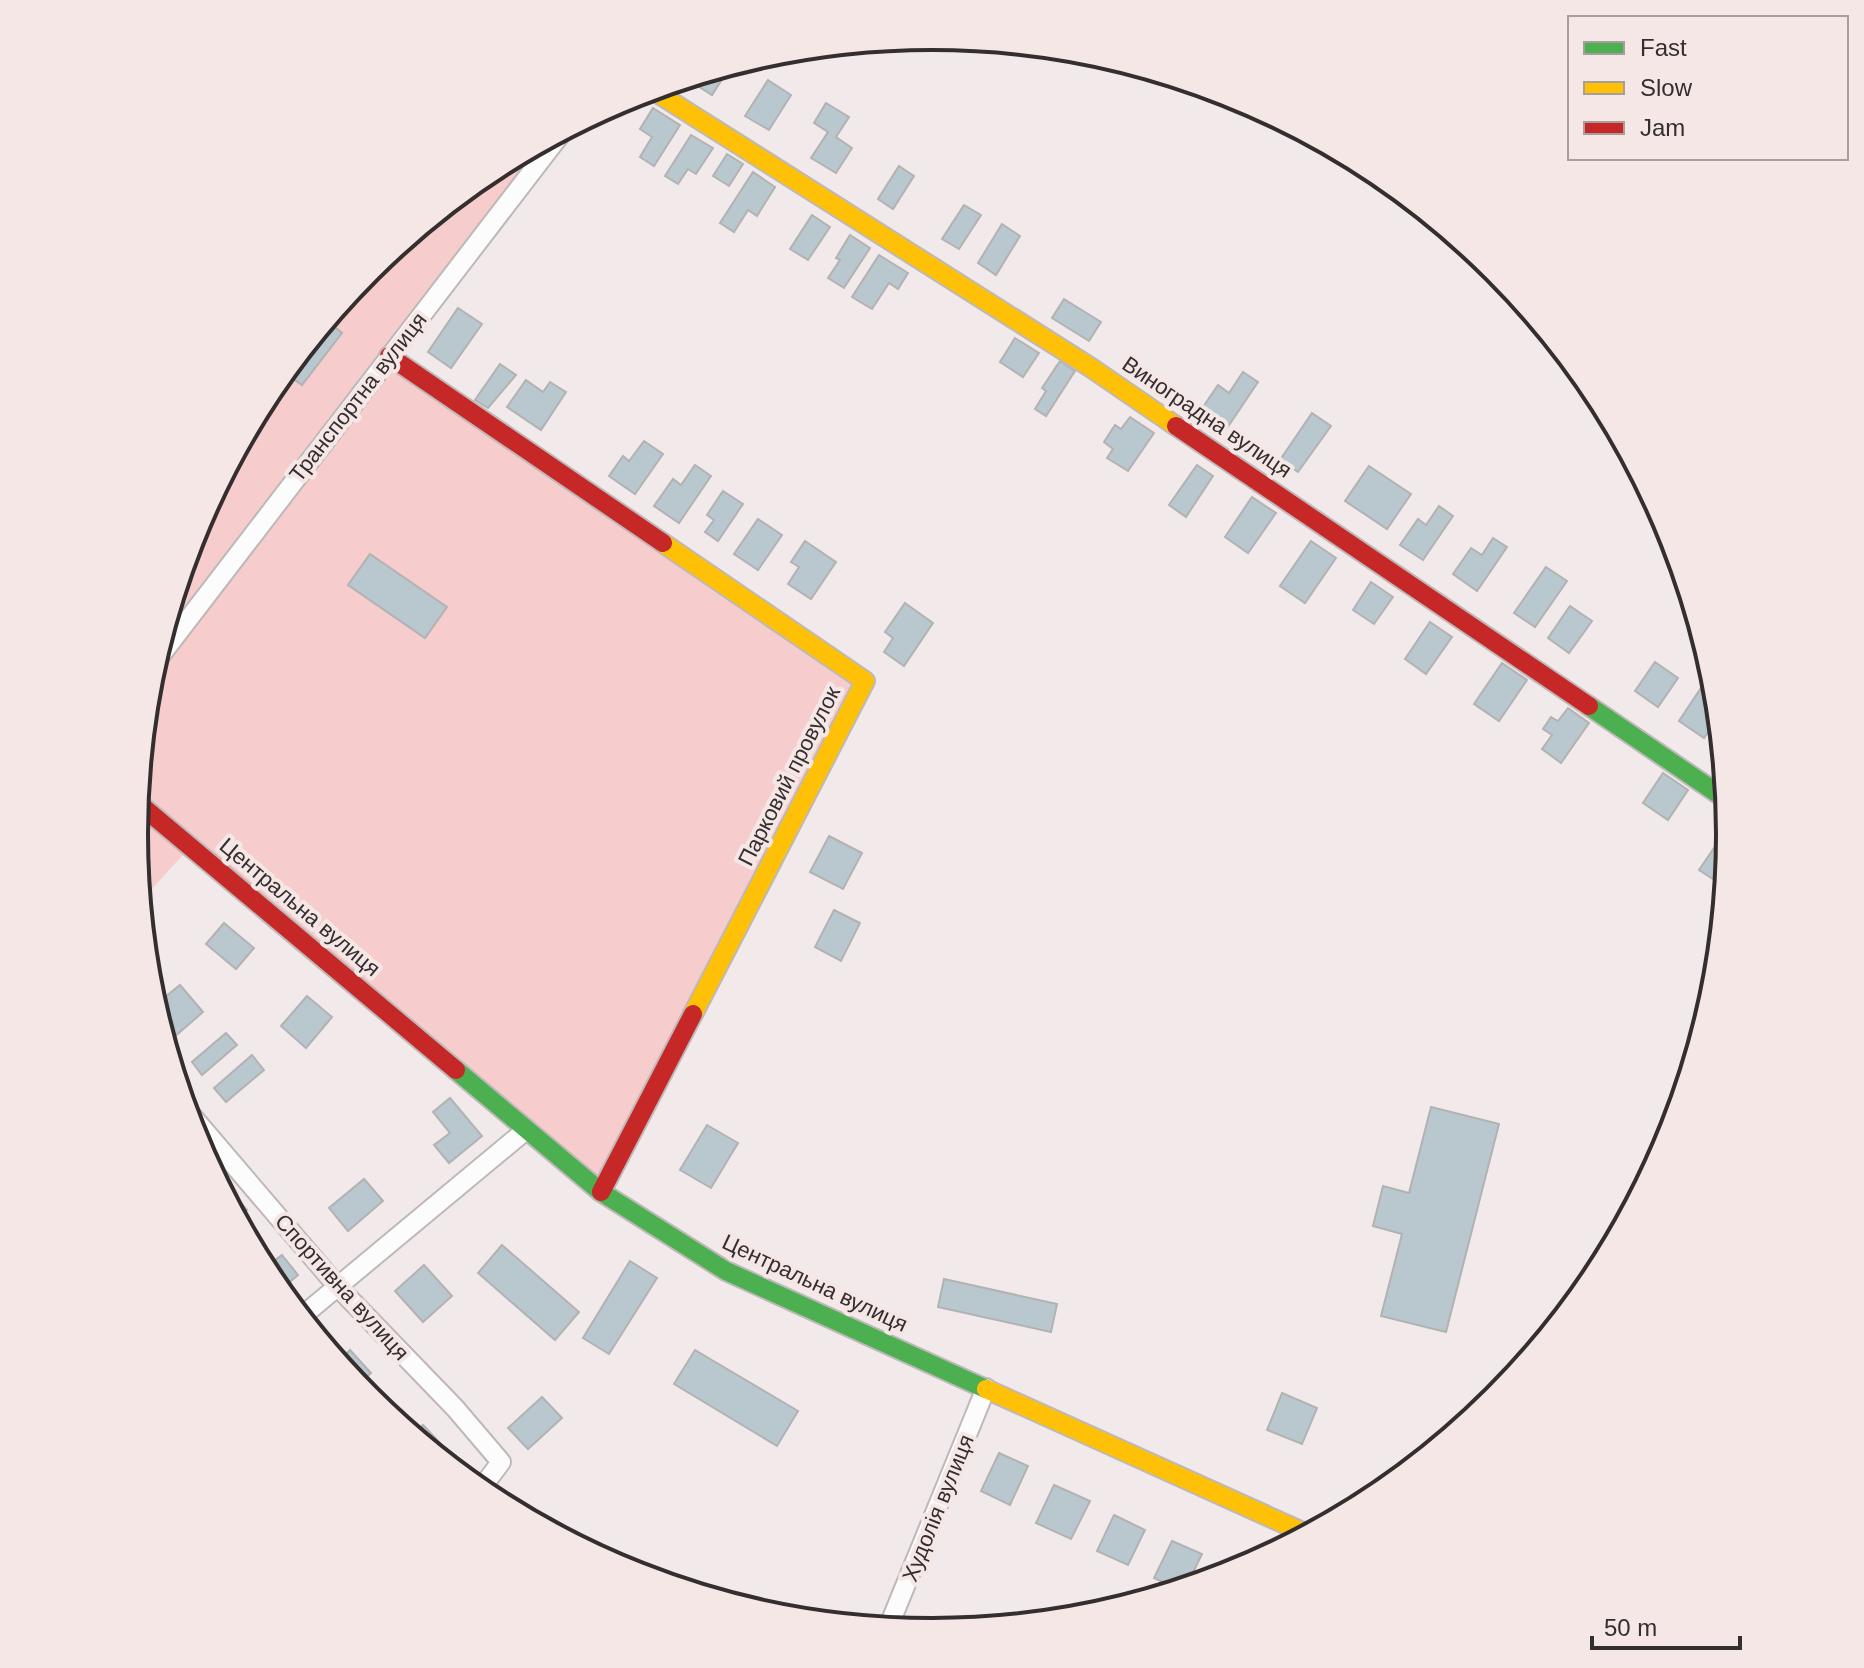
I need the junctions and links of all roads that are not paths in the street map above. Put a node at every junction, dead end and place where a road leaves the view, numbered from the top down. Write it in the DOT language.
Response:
graph roads {
  1 [pos="665,98"];
  2 [pos="548,151"];
  3 [pos="389,356"];
  4 [pos="173,639"];
  5 [pos="1714,791"];
  6 [pos="149,812"];
  7 [pos="526,1130"];
  8 [pos="209,1136"];
  9 [pos="601,1192"];
  10 [pos="338,1287"];
  11 [pos="309,1310"];
  12 [pos="986,1388"];
  13 [pos="488,1480"];
  14 [pos="1295,1529"];
  15 [pos="893,1616"];
  1 -- 5 [label="street, Виноградна вулиця"];
  2 -- 3 [label="street, Транспортна вулиця"];
  3 -- 4 [label="street, Транспортна вулиця"];
  3 -- 9 [label="street, Парковий провулок"];
  6 -- 7 [label="street, Центральна вулиця"];
  7 -- 9 [label="street, Центральна вулиця"];
  7 -- 10 [label="street"];
  8 -- 10 [label="street, Спортивна вулиця"];
  9 -- 12 [label="street, Центральна вулиця"];
  10 -- 11 [label="street"];
  10 -- 13 [label="street, Спортивна вулиця"];
  12 -- 14 [label="street, Центральна вулиця"];
  12 -- 15 [label="street, Худолія вулиця"];
}
